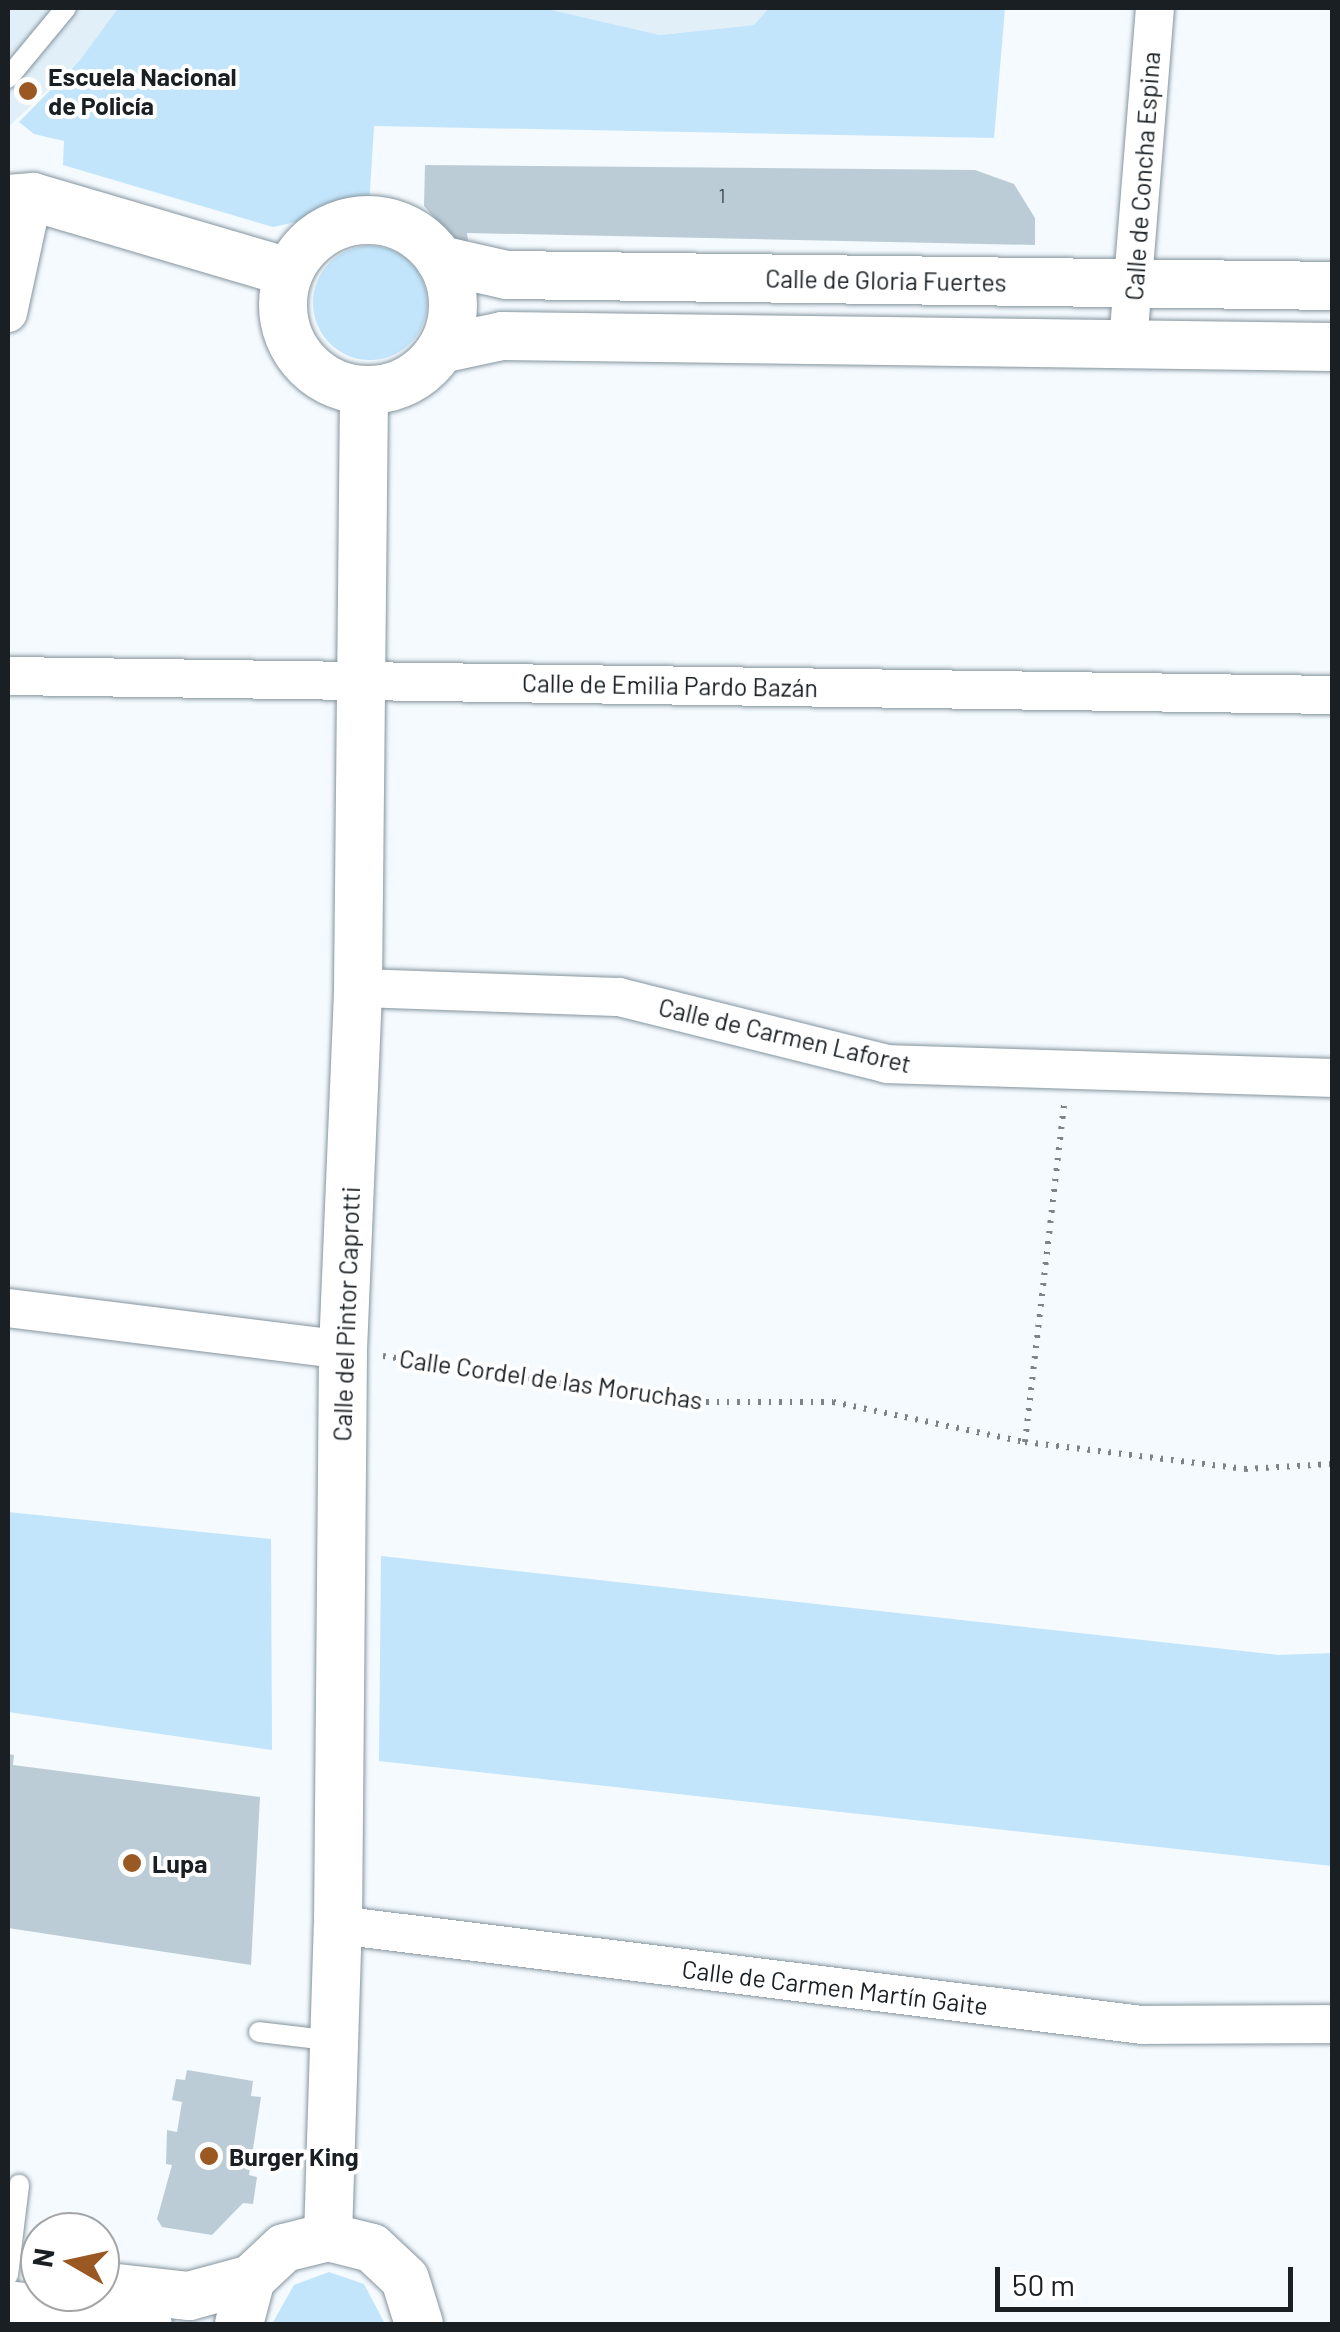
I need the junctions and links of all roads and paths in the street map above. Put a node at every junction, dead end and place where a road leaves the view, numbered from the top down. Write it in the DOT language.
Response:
graph roads {
  1 [pos="66,8"];
  2 [pos="1155,8"];
  3 [pos="8,78"];
  4 [pos="20,198"];
  5 [pos="440,260"];
  6 [pos="288,272"];
  7 [pos="1136,283"];
  8 [pos="1332,286"];
  9 [pos="8,312"];
  10 [pos="1128,344"];
  11 [pos="1332,347"];
  12 [pos="441,348"];
  13 [pos="364,391"];
  14 [pos="8,655"];
  15 [pos="364,668"];
  16 [pos="1332,669"];
  17 [pos="8,676"];
  18 [pos="1332,694"];
  19 [pos="358,988"];
  20 [pos="1067,1073"];
  21 [pos="1332,1078"];
  22 [pos="8,1308"];
  23 [pos="342,1350"];
  24 [pos="1025,1442"];
  25 [pos="1332,1464"];
  26 [pos="338,1925"];
  27 [pos="1332,2024"];
  28 [pos="259,2032"];
  29 [pos="334,2041"];
  30 [pos="20,2185"];
  31 [pos="328,2236"];
  32 [pos="8,2275"];
  33 [pos="252,2279"];
  34 [pos="120,2288"];
  35 [pos="8,2305"];
  36 [pos="153,2324"];
  37 [pos="239,2324"];
  38 [pos="422,2324"];
  1 -- 3 [label="lane"];
  2 -- 7 [label="street, Calle de Concha Espina"];
  4 -- 6 [label="street"];
  4 -- 9 [label="street"];
  5 -- 6 [label="street"];
  5 -- 7 [label="street, Calle de Gloria Fuertes"];
  5 -- 12 [label="street"];
  6 -- 13 [label="street"];
  7 -- 8 [label="street, Calle de Gloria Fuertes"];
  7 -- 10 [label="street, Calle de Concha Espina"];
  10 -- 11 [label="street"];
  10 -- 12 [label="street"];
  12 -- 13 [label="street"];
  13 -- 15 [label="street, Calle del Pintor Caprotti"];
  14 -- 15 [label="street, Calle de Emilia Pardo Bazán"];
  15 -- 16 [label="street, Calle de Emilia Pardo Bazán"];
  15 -- 17 [label="street, Calle de Emilia Pardo Bazán"];
  15 -- 18 [label="street, Calle de Emilia Pardo Bazán"];
  15 -- 19 [label="street, Calle del Pintor Caprotti"];
  19 -- 20 [label="street, Calle de Carmen Laforet"];
  19 -- 23 [label="street, Calle del Pintor Caprotti"];
  20 -- 21 [label="street, Calle de Carmen Laforet"];
  20 -- 24 [label="path"];
  22 -- 23 [label="street"];
  23 -- 24 [label="path, Calle Cordel de las Moruchas"];
  23 -- 26 [label="street, Calle del Pintor Caprotti"];
  24 -- 25 [label="path, Calle Cordel de las Moruchas"];
  26 -- 27 [label="street, Calle de Carmen Martín Gaite"];
  26 -- 29 [label="street, Calle del Pintor Caprotti"];
  28 -- 29 [label="lane"];
  29 -- 31 [label="street, Calle del Pintor Caprotti"];
  30 -- 32 [label="lane"];
  31 -- 33 [label="street"];
  31 -- 38 [label="street"];
  33 -- 34 [label="street"];
  33 -- 37 [label="street"];
  35 -- 36 [label="street"];
}
